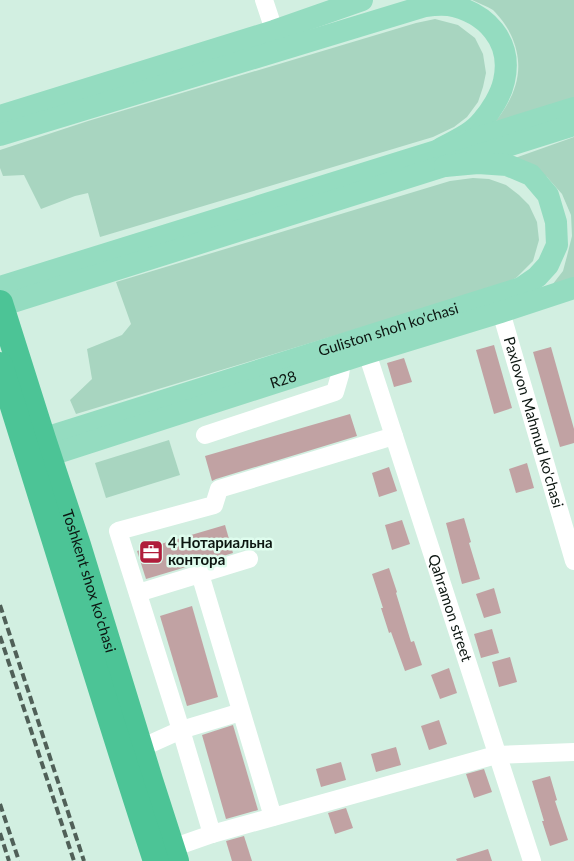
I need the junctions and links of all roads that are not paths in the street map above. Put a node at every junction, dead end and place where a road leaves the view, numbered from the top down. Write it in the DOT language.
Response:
graph roads {
  1 [pos="264,0"];
  2 [pos="362,0"];
  3 [pos="277,40"];
  4 [pos="574,108"];
  5 [pos="0,116"];
  6 [pos="574,125"];
  7 [pos="0,135"];
  8 [pos="443,157"];
  9 [pos="81,272"];
  10 [pos="0,287"];
  11 [pos="574,288"];
  12 [pos="0,304"];
  13 [pos="501,312"];
  14 [pos="367,353"];
  15 [pos="342,361"];
  16 [pos="0,365"];
  17 [pos="258,388"];
  18 [pos="270,414"];
  19 [pos="204,435"];
  20 [pos="394,436"];
  21 [pos="37,450"];
  22 [pos="249,559"];
  23 [pos="574,561"];
  24 [pos="200,574"];
  25 [pos="138,593"];
  26 [pos="241,712"];
  27 [pos="182,730"];
  28 [pos="141,748"];
  29 [pos="574,752"];
  30 [pos="496,755"];
  31 [pos="140,782"];
  32 [pos="273,817"];
  33 [pos="212,834"];
  34 [pos="168,857"];
  35 [pos="532,861"];
  1 -- 3 [label="street"];
  2 -- 3 [label="main road"];
  3 -- 5 [label="main road"];
  3 -- 7 [label="main road, Guliston shoh ko'chasi"];
  3 -- 8 [label="main road, Guliston shoh ko'chasi"];
  4 -- 8 [label="main road, Guliston shoh ko'chasi"];
  6 -- 8 [label="main road, Guliston shoh ko'chasi"];
  8 -- 9 [label="main road, Guliston shoh ko'chasi"];
  8 -- 21 [label="main road, Guliston shoh ko'chasi"];
  9 -- 10 [label="main road, Guliston shoh ko'chasi"];
  9 -- 12 [label="main road, Guliston shoh ko'chasi"];
  11 -- 13 [label="main road, R28"];
  12 -- 21 [label="highway, Toshkent shox ko'chasi"];
  13 -- 14 [label="main road, R28"];
  13 -- 23 [label="street, Paxlovon Mahmud ko'chasi"];
  14 -- 15 [label="main road, R28"];
  14 -- 20 [label="street, Qahramon street"];
  15 -- 17 [label="main road, R28"];
  15 -- 18 [label="street"];
  16 -- 21 [label="highway, Toshkent shox ko'chasi"];
  17 -- 18 [label="street"];
  17 -- 21 [label="main road, R28"];
  18 -- 19 [label="street"];
  20 -- 25 [label="street"];
  20 -- 30 [label="street, Qahramon street"];
  21 -- 28 [label="highway, Toshkent shox ko'chasi"];
  21 -- 31 [label="highway, Toshkent shox ko'chasi"];
  22 -- 24 [label="street"];
  24 -- 25 [label="street"];
  24 -- 26 [label="street"];
  25 -- 27 [label="street"];
  26 -- 27 [label="street"];
  26 -- 32 [label="street"];
  27 -- 28 [label="street"];
  27 -- 33 [label="street"];
  28 -- 31 [label="highway, Toshkent shox ko'chasi"];
  29 -- 30 [label="street"];
  30 -- 32 [label="street"];
  30 -- 35 [label="street, Qahramon street"];
  31 -- 34 [label="highway, Toshkent shox ko'chasi"];
  32 -- 33 [label="street"];
  33 -- 34 [label="street"];
}
